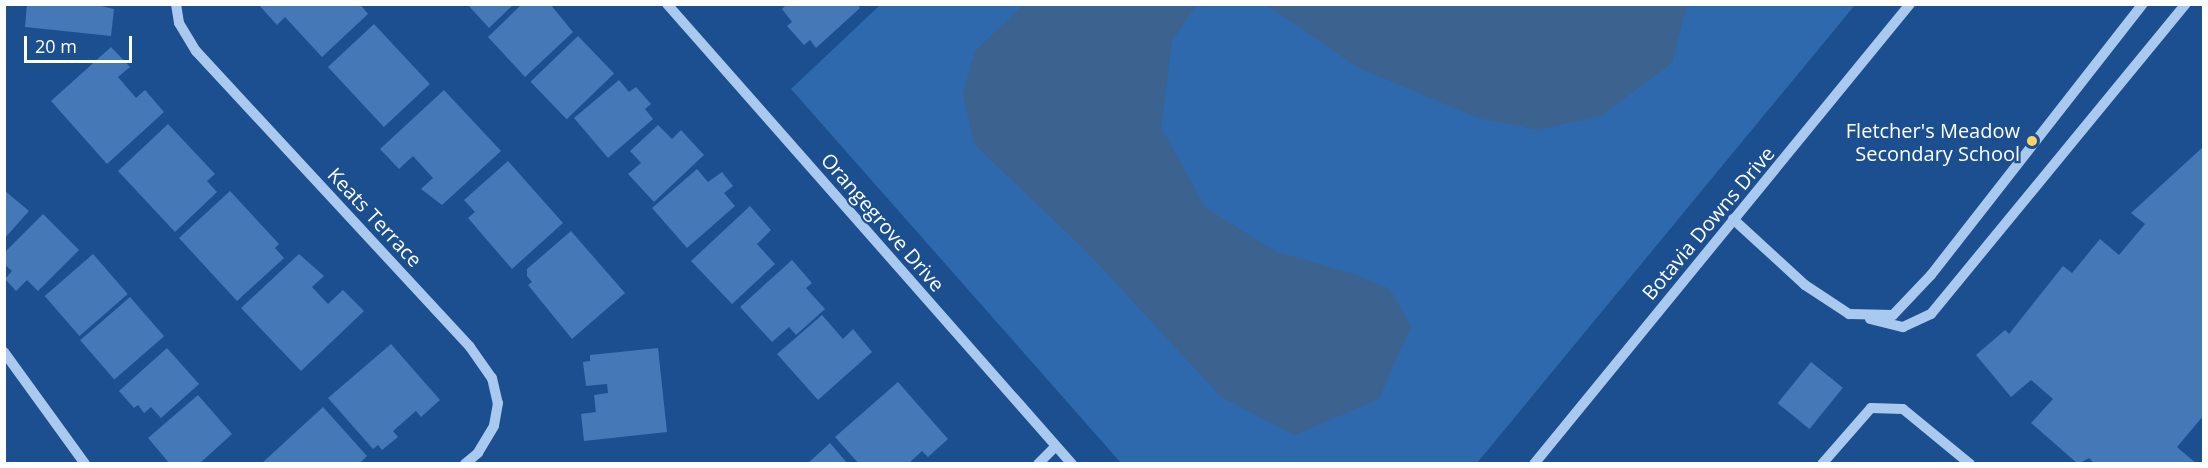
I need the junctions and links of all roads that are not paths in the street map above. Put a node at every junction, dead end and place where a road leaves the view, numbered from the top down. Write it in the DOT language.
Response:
graph roads {
  1 [pos="176,4"];
  2 [pos="667,4"];
  3 [pos="1910,4"];
  4 [pos="2143,4"];
  5 [pos="2186,4"];
  6 [pos="1733,219"];
  7 [pos="1849,314"];
  8 [pos="4,352"];
  9 [pos="1056,446"];
  10 [pos="1966,462"];
  11 [pos="85,464"];
  12 [pos="465,464"];
  13 [pos="1038,464"];
  14 [pos="1072,464"];
  15 [pos="1534,464"];
  16 [pos="1822,464"];
  1 -- 12 [label="street, Keats Terrace"];
  2 -- 9 [label="street, Orangegrove Drive"];
  3 -- 6 [label="street, Botavia Downs Drive"];
  4 -- 7 [label="street"];
  5 -- 7 [label="street"];
  6 -- 7 [label="street"];
  6 -- 15 [label="street, Botavia Downs Drive"];
  8 -- 11 [label="street"];
  9 -- 13 [label="street"];
  9 -- 14 [label="street, Orangegrove Drive"];
  10 -- 16 [label="street"];
}
